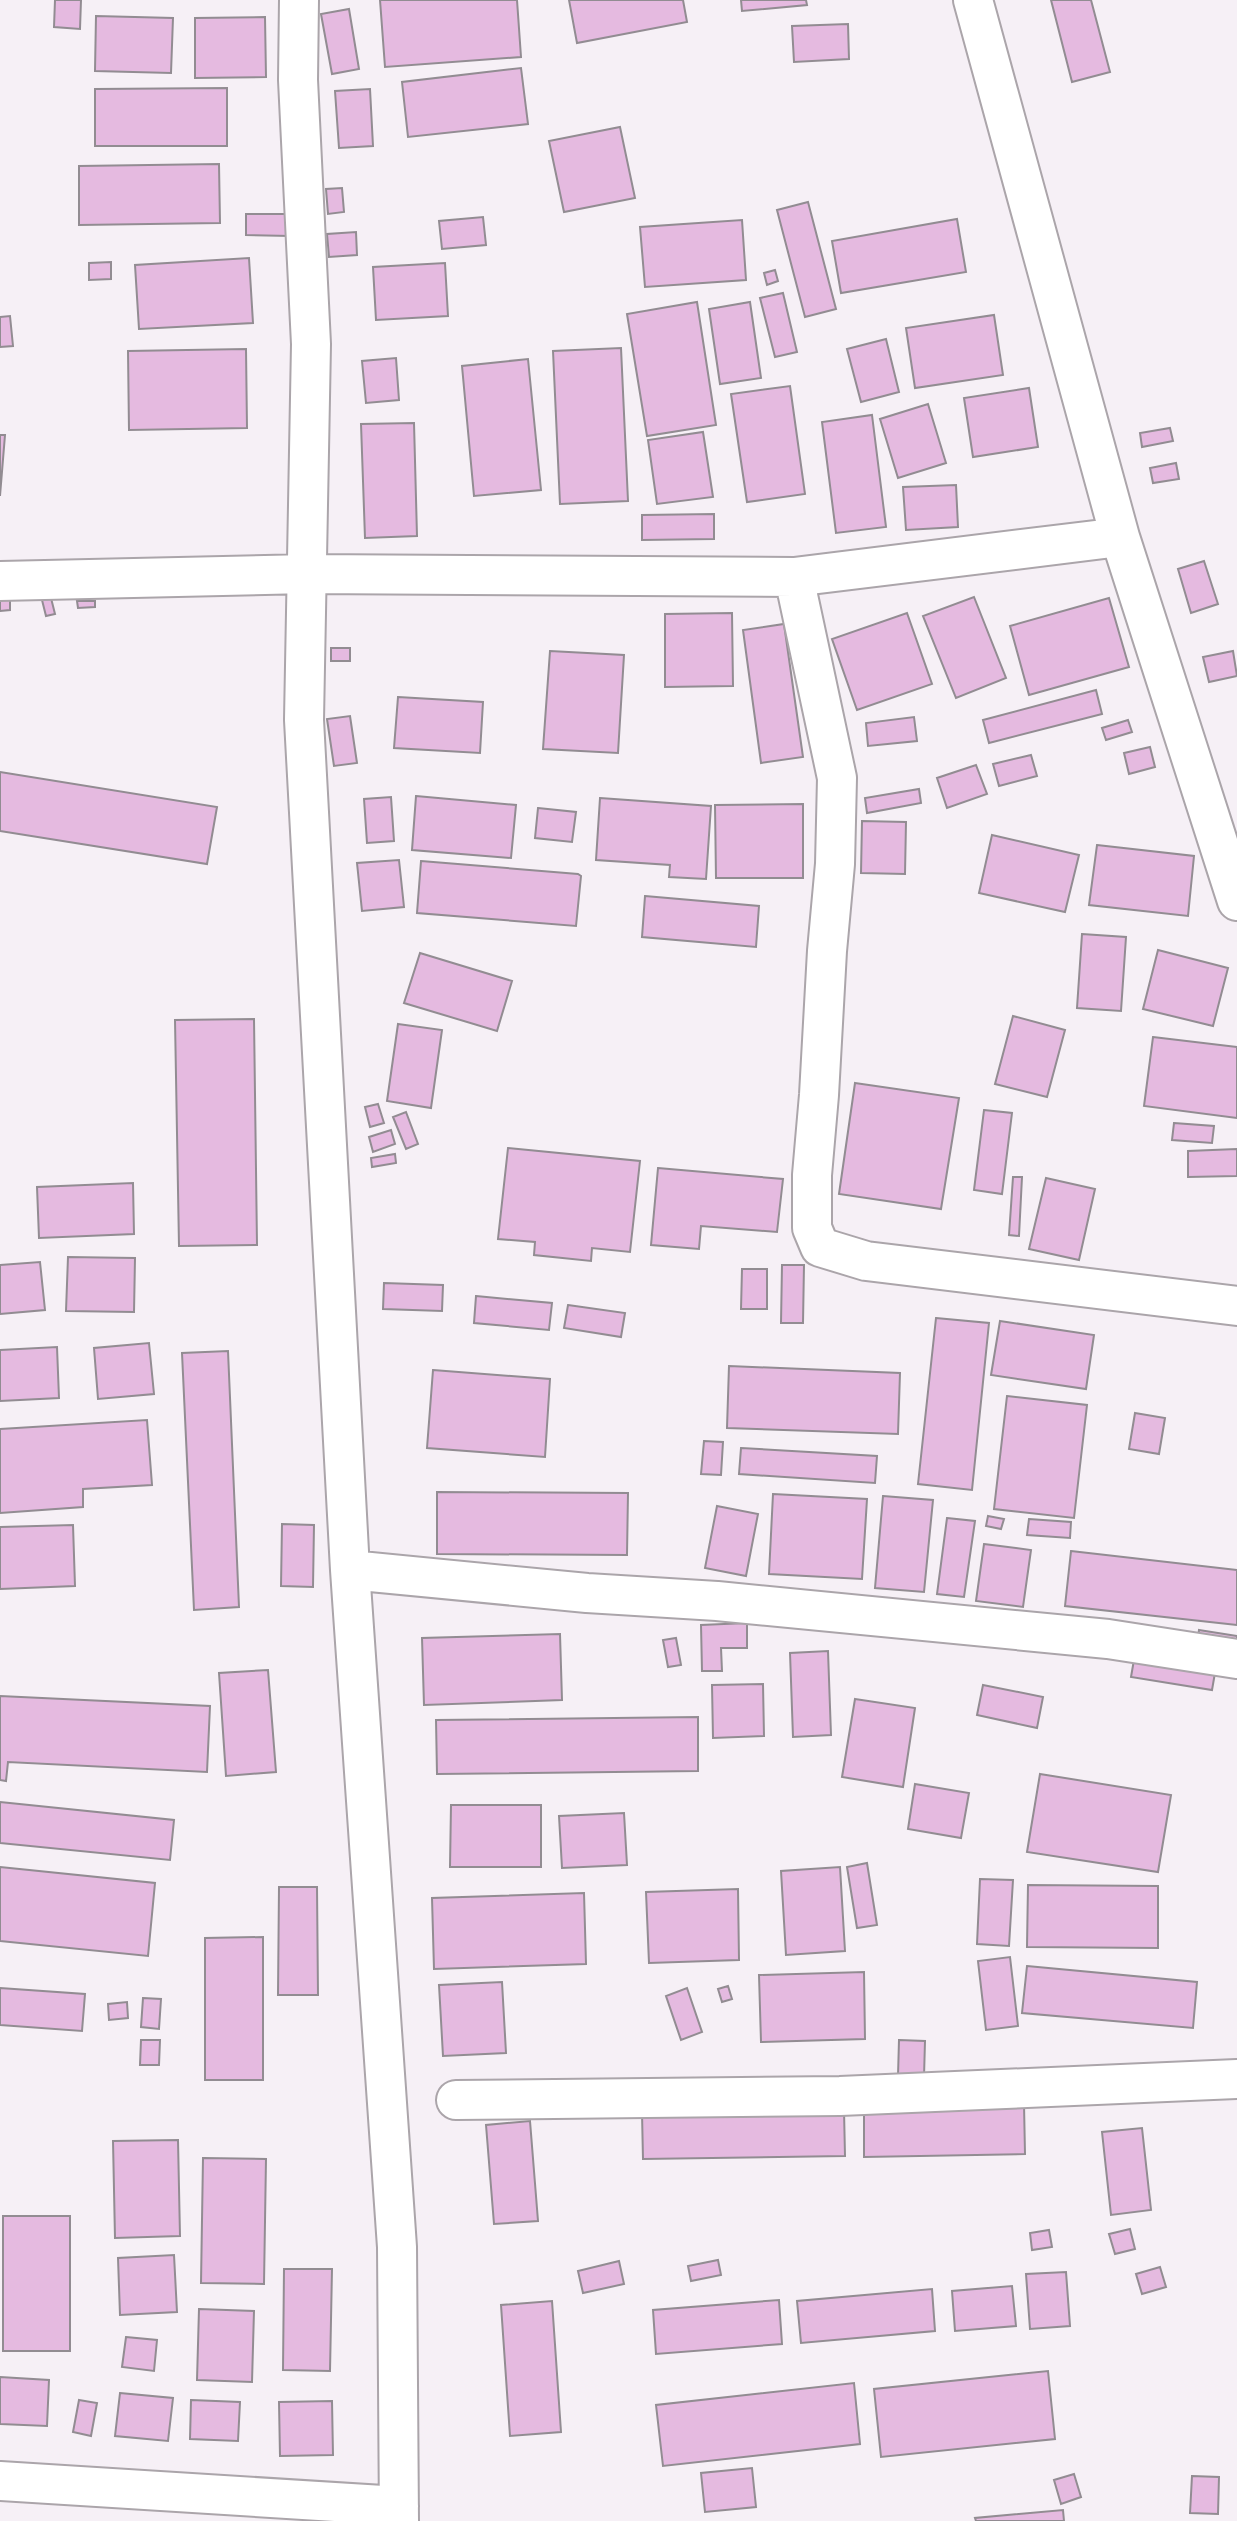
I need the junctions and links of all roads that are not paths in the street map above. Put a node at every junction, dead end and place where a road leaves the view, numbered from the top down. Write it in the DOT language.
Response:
graph roads {
  1 [pos="299,0"];
  2 [pos="973,0"];
  3 [pos="1120,537"];
  4 [pos="308,574"];
  5 [pos="794,578"];
  6 [pos="0,581"];
  7 [pos="1237,901"];
  8 [pos="1237,1306"];
  9 [pos="350,1570"];
  10 [pos="1237,1659"];
  11 [pos="1237,2080"];
  12 [pos="456,2101"];
  13 [pos="0,2481"];
  14 [pos="399,2514"];
  1 -- 4 [label="street"];
  2 -- 3 [label="street"];
  3 -- 5 [label="street"];
  3 -- 7 [label="street"];
  4 -- 5 [label="street"];
  4 -- 6 [label="street"];
  4 -- 9 [label="street"];
  5 -- 8 [label="street"];
  9 -- 10 [label="street"];
  9 -- 14 [label="street"];
  11 -- 12 [label="street"];
  13 -- 14 [label="street"];
}
